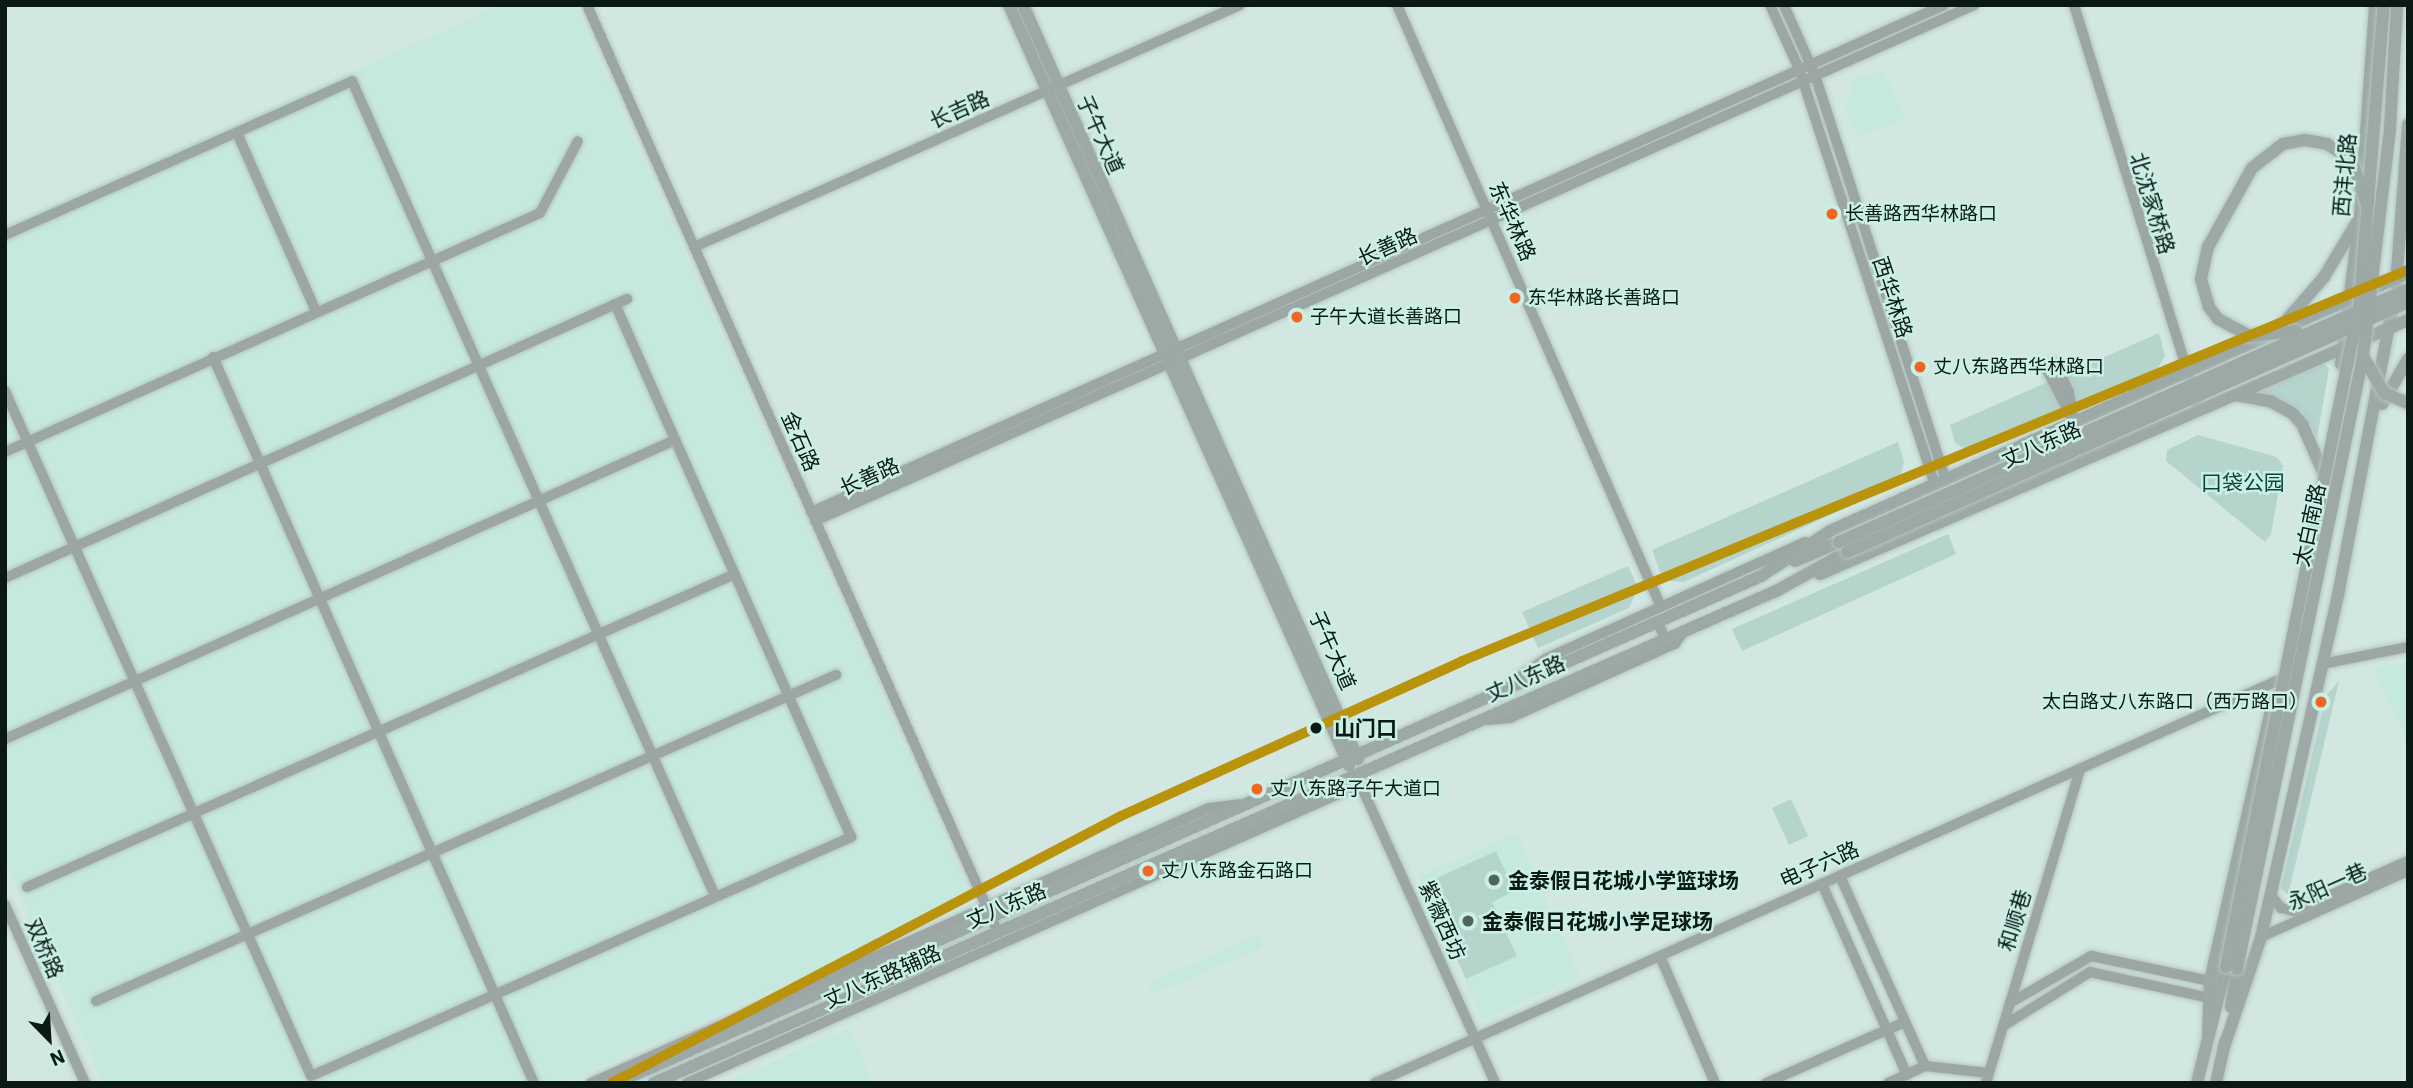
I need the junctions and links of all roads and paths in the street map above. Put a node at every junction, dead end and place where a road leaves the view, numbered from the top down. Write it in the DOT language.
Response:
graph roads {
  1 [pos="587,5"];
  2 [pos="1009,5"];
  3 [pos="1023,5"];
  4 [pos="1240,5"];
  5 [pos="1396,5"];
  6 [pos="1770,5"];
  7 [pos="1784,5"];
  8 [pos="1944,5"];
  9 [pos="1974,5"];
  10 [pos="2074,5"];
  11 [pos="2375,5"];
  12 [pos="2384,5"];
  13 [pos="2397,5"];
  14 [pos="1805,67"];
  15 [pos="1815,75"];
  16 [pos="1802,81"];
  17 [pos="1053,88"];
  18 [pos="2408,124"];
  19 [pos="237,133"];
  20 [pos="578,141"];
  21 [pos="2407,154"];
  22 [pos="1485,207"];
  23 [pos="2365,214"];
  24 [pos="1491,220"];
  25 [pos="5,235"];
  26 [pos="694,247"];
  27 [pos="433,259"];
  28 [pos="2402,275"];
  29 [pos="2408,289"];
  30 [pos="627,299"];
  31 [pos="2351,299"];
  32 [pos="2408,302"];
  33 [pos="615,304"];
  34 [pos="316,311"];
  35 [pos="2408,320"];
  36 [pos="2325,324"];
  37 [pos="2389,328"];
  38 [pos="2274,335"];
  39 [pos="2344,347"];
  40 [pos="1169,350"];
  41 [pos="2363,356"];
  42 [pos="213,357"];
  43 [pos="1182,359"];
  44 [pos="2408,359"];
  45 [pos="479,364"];
  46 [pos="1170,365"];
  47 [pos="2185,373"];
  48 [pos="5,391"];
  49 [pos="2235,395"];
  50 [pos="2408,403"];
  51 [pos="2199,410"];
  52 [pos="2374,420"];
  53 [pos="2074,422"];
  54 [pos="675,440"];
  55 [pos="28,442"];
  56 [pos="5,452"];
  57 [pos="258,464"];
  58 [pos="2323,472"];
  59 [pos="1940,480"];
  60 [pos="539,500"];
  61 [pos="813,516"];
  62 [pos="1830,531"];
  63 [pos="74,547"];
  64 [pos="1843,547"];
  65 [pos="735,574"];
  66 [pos="1761,576"];
  67 [pos="5,578"];
  68 [pos="1776,590"];
  69 [pos="319,599"];
  70 [pos="1661,607"];
  71 [pos="1657,621"];
  72 [pos="1683,632"];
  73 [pos="598,633"];
  74 [pos="1664,636"];
  75 [pos="2408,647"];
  76 [pos="2322,664"];
  77 [pos="836,675"];
  78 [pos="2279,680"];
  79 [pos="134,682"];
  80 [pos="1507,686"];
  81 [pos="788,694"];
  82 [pos="1478,721"];
  83 [pos="378,732"];
  84 [pos="5,739"];
  85 [pos="1358,753"];
  86 [pos="652,754"];
  87 [pos="1345,759"];
  88 [pos="2080,769"];
  89 [pos="1358,779"];
  90 [pos="195,814"];
  91 [pos="432,852"];
  92 [pos="2408,861"];
  93 [pos="2408,871"];
  94 [pos="1840,876"];
  95 [pos="1822,884"];
  96 [pos="27,887"];
  97 [pos="2270,894"];
  98 [pos="715,896"];
  99 [pos="5,905"];
  100 [pos="988,911"];
  101 [pos="997,930"];
  102 [pos="248,934"];
  103 [pos="2261,937"];
  104 [pos="1660,956"];
  105 [pos="2232,968"];
  106 [pos="2210,981"];
  107 [pos="495,994"];
  108 [pos="2209,998"];
  109 [pos="96,1001"];
  110 [pos="2010,1003"];
  111 [pos="1905,1022"];
  112 [pos="2003,1026"];
  113 [pos="1887,1030"];
  114 [pos="2208,1037"];
  115 [pos="1475,1038"];
  116 [pos="2224,1047"];
  117 [pos="1925,1066"];
  118 [pos="1907,1075"];
  119 [pos="1987,1078"];
  120 [pos="85,1083"];
  121 [pos="534,1083"];
  122 [pos="591,1083"];
  123 [pos="616,1083"];
  124 [pos="654,1083"];
  125 [pos="687,1083"];
  126 [pos="1375,1083"];
  127 [pos="1494,1083"];
  128 [pos="1715,1083"];
  129 [pos="1766,1083"];
  130 [pos="1888,1083"];
  131 [pos="2197,1083"];
  132 [pos="2216,1083"];
  1 -- 26 [label="street, 金石路"];
  2 -- 17 [label="main road, 子午大道"];
  3 -- 17 [label="main road, 子午大道"];
  4 -- 17 [label="street, 长吉路"];
  5 -- 22 [label="street, 东华林路"];
  6 -- 14 [label="street, 西华林路"];
  7 -- 14 [label="street, 西华林路"];
  8 -- 14 [label="street, 长善路"];
  9 -- 15 [label="street, 长善路"];
  10 -- 47 [label="street, 北沈家桥路"];
  11 -- 23 [label="main road, 西沣北路"];
  12 -- 23 [label="main road, 太白南路, bridge"];
  13 -- 41 [label="main road, 太白南路, bridge"];
  14 -- 15 [label="street, 西华林路"];
  14 -- 16 [label="street, 西华林路"];
  14 -- 22 [label="street, 长善路"];
  15 -- 16 [label="street, 长善路"];
  15 -- 59 [label="street, 西华林路"];
  16 -- 24 [label="street, 长善路"];
  16 -- 59 [label="street, 西华林路"];
  17 -- 26 [label="street, 长吉路"];
  17 -- 40 [label="main road, 子午大道"];
  18 -- 21 [label="main road"];
  19 -- 25 [label="street"];
  19 -- 27 [label="street"];
  19 -- 34 [label="street"];
  20 -- 27 [label="street"];
  21 -- 28 [label="main road"];
  22 -- 24 [label="street, 东华林路"];
  22 -- 40 [label="street, 长善路"];
  23 -- 31 [label="main road, 西沣北路"];
  23 -- 36 [label="main road, bridge"];
  23 -- 38 [label="main road"];
  23 -- 105 [label="main road, 太白南路, bridge"];
  24 -- 43 [label="street, 长善路"];
  24 -- 70 [label="street, 东华林路"];
  26 -- 61 [label="street, 金石路"];
  27 -- 34 [label="street"];
  27 -- 45 [label="street"];
  28 -- 31 [label="main road, 丈八东路"];
  28 -- 37 [label="main road"];
  29 -- 36 [label="main road, 丈八东路, bridge"];
  30 -- 33 [label="street"];
  31 -- 38 [label="main road, 丈八东路"];
  31 -- 39 [label="main road, 西沣北路"];
  32 -- 64 [label="main road, 丈八东路, bridge"];
  33 -- 45 [label="street"];
  33 -- 54 [label="street"];
  34 -- 42 [label="street"];
  35 -- 37 [label="main road"];
  36 -- 64 [label="main road, 丈八东路, bridge"];
  37 -- 39 [label="main road"];
  37 -- 52 [label="main road, 太白南路"];
  38 -- 47 [label="main road, 丈八东路"];
  39 -- 49 [label="main road"];
  39 -- 58 [label="main road, 太白南路"];
  40 -- 43 [label="main road, 子午大道"];
  40 -- 46 [label="main road, 子午大道"];
  40 -- 61 [label="street, 长善路"];
  41 -- 50 [label="main road, bridge"];
  41 -- 105 [label="main road, 太白南路, bridge"];
  42 -- 55 [label="street"];
  42 -- 57 [label="street"];
  43 -- 46 [label="street, 长善路"];
  43 -- 85 [label="main road, 子午大道"];
  44 -- 52 [label="main road"];
  45 -- 57 [label="street"];
  45 -- 60 [label="street"];
  46 -- 61 [label="street, 长善路"];
  46 -- 87 [label="main road, 子午大道"];
  47 -- 51 [label="street, 北沈家桥路"];
  47 -- 53 [label="main road, 丈八东路"];
  48 -- 55 [label="street"];
  49 -- 51 [label="main road"];
  49 -- 58 [label="main road"];
  51 -- 68 [label="main road"];
  52 -- 76 [label="main road, 太白南路"];
  53 -- 53 [label="street"];
  53 -- 59 [label="main road, 丈八东路"];
  54 -- 60 [label="street"];
  54 -- 65 [label="street"];
  55 -- 56 [label="street"];
  55 -- 63 [label="street"];
  57 -- 63 [label="street"];
  57 -- 69 [label="street"];
  58 -- 78 [label="main road, 太白南路"];
  59 -- 62 [label="main road, 丈八东路"];
  60 -- 69 [label="street"];
  60 -- 73 [label="street"];
  61 -- 100 [label="street, 金石路"];
  62 -- 66 [label="main road, 丈八东路"];
  62 -- 70 [label="street"];
  63 -- 67 [label="street"];
  63 -- 79 [label="street"];
  64 -- 66 [label="main road, 丈八东路"];
  64 -- 68 [label="main road, 丈八东路"];
  65 -- 73 [label="street"];
  65 -- 81 [label="street"];
  66 -- 71 [label="main road, 丈八东路"];
  68 -- 72 [label="main road, 丈八东路"];
  69 -- 79 [label="street"];
  69 -- 83 [label="street"];
  70 -- 80 [label="street"];
  71 -- 74 [label="street"];
  71 -- 80 [label="main road, 丈八东路"];
  72 -- 74 [label="main road, 丈八东路"];
  72 -- 82 [label="street"];
  73 -- 83 [label="street"];
  73 -- 86 [label="street"];
  74 -- 82 [label="main road, 丈八东路"];
  75 -- 76 [label="street"];
  76 -- 97 [label="main road, 太白南路"];
  77 -- 81 [label="street"];
  78 -- 88 [label="street, 电子六路"];
  78 -- 106 [label="main road, 太白南路"];
  79 -- 84 [label="street"];
  79 -- 90 [label="street"];
  80 -- 85 [label="main road, 丈八东路"];
  81 -- 86 [label="street"];
  81 -- 98 [label="street"];
  82 -- 89 [label="main road, 丈八东路"];
  83 -- 90 [label="street"];
  83 -- 91 [label="street"];
  85 -- 87 [label="main road, 丈八东路"];
  85 -- 89 [label="main road, 子午大道"];
  86 -- 91 [label="street"];
  86 -- 98 [label="street"];
  87 -- 89 [label="main road, 子午大道"];
  87 -- 100 [label="main road, 丈八东路"];
  88 -- 94 [label="street, 电子六路"];
  88 -- 110 [label="street, 和顺巷"];
  89 -- 101 [label="main road, 丈八东路"];
  89 -- 115 [label="street, 紫薇西坊"];
  89 -- 125 [label="street, 丈八东路辅路"];
  90 -- 96 [label="street"];
  90 -- 102 [label="street"];
  91 -- 102 [label="street"];
  91 -- 107 [label="street"];
  92 -- 97 [label="street, 永阳一巷"];
  93 -- 103 [label="street, 永阳一巷"];
  94 -- 95 [label="street, 电子六路"];
  94 -- 111 [label="street"];
  95 -- 104 [label="street, 电子六路"];
  95 -- 113 [label="street"];
  97 -- 103 [label="main road, 太白南路"];
  98 -- 107 [label="street"];
  99 -- 120 [label="street, 双桥路"];
  100 -- 101 [label="street, 金石路"];
  100 -- 122 [label="street, 丈八东路辅路"];
  100 -- 123 [label="main road, 丈八东路"];
  101 -- 124 [label="main road, 丈八东路"];
  102 -- 107 [label="street"];
  102 -- 109 [label="street"];
  103 -- 116 [label="main road, 太白南路"];
  104 -- 115 [label="street, 电子六路"];
  104 -- 128 [label="street"];
  105 -- 114 [label="main road, 太白南路"];
  105 -- 116 [label="main road, 太白南路"];
  106 -- 108 [label="main road, 太白南路"];
  106 -- 110 [label="street"];
  107 -- 121 [label="street"];
  108 -- 112 [label="street"];
  108 -- 114 [label="main road, 太白南路"];
  110 -- 112 [label="street, 和顺巷"];
  111 -- 113 [label="street"];
  111 -- 117 [label="street"];
  112 -- 119 [label="street, 和顺巷"];
  113 -- 118 [label="street"];
  113 -- 129 [label="street"];
  114 -- 131 [label="main road, 太白南路"];
  115 -- 126 [label="street, 电子六路"];
  115 -- 127 [label="street, 紫薇西坊"];
  116 -- 132 [label="main road, 太白南路"];
  117 -- 118 [label="street"];
  117 -- 119 [label="street"];
  118 -- 130 [label="street"];
}
